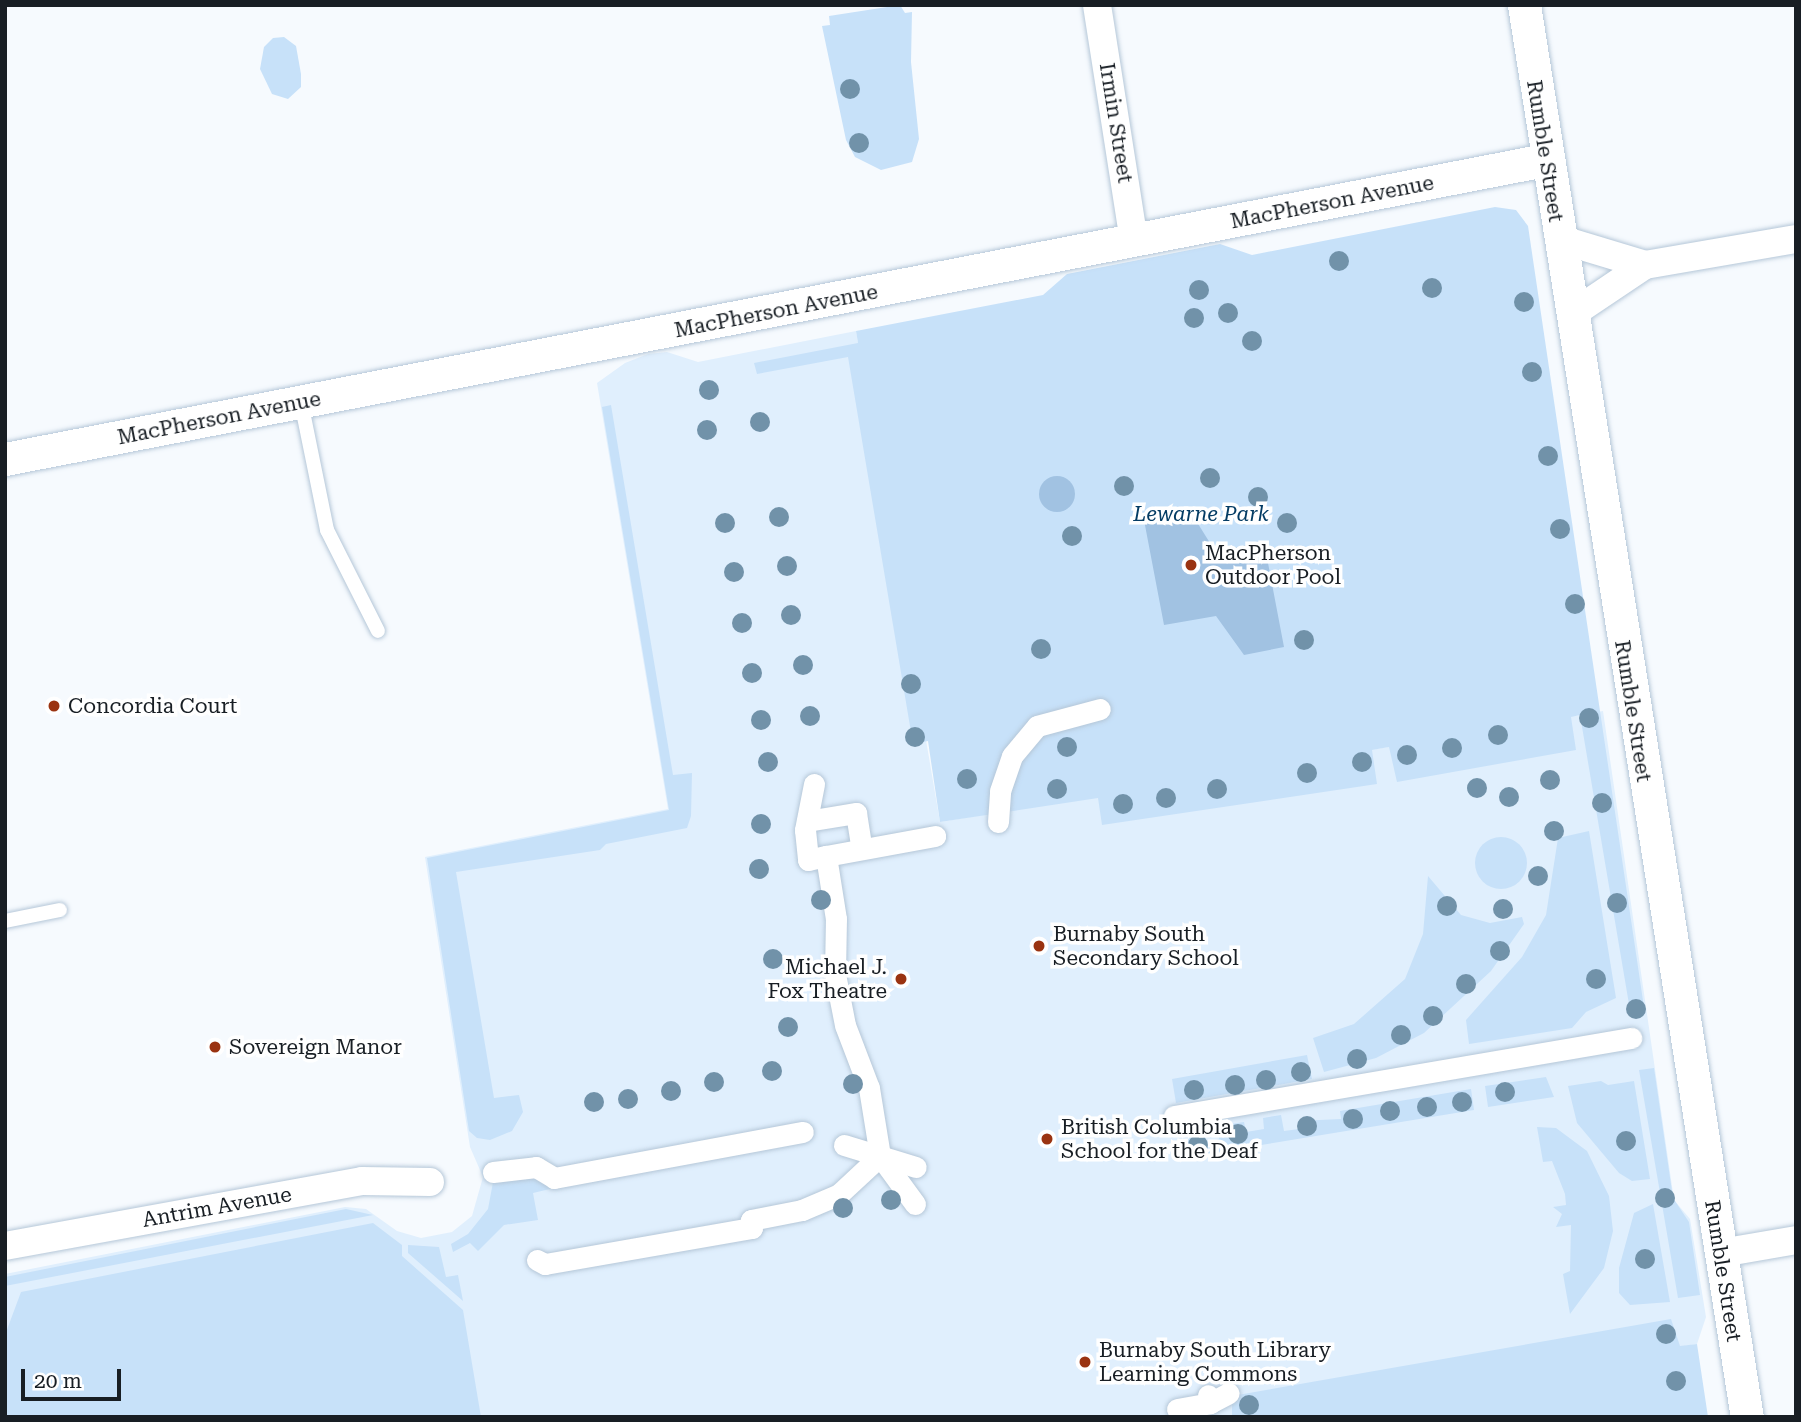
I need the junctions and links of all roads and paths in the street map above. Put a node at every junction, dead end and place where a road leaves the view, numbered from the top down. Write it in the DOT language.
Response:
graph roads {
  1 [pos="1097,5"];
  2 [pos="1524,5"];
  3 [pos="1545,160"];
  4 [pos="1559,239"];
  5 [pos="1796,239"];
  6 [pos="1134,240"];
  7 [pos="1645,265"];
  8 [pos="1572,314"];
  9 [pos="301,401"];
  10 [pos="5,459"];
  11 [pos="378,631"];
  12 [pos="1100,709"];
  13 [pos="814,784"];
  14 [pos="807,821"];
  15 [pos="998,822"];
  16 [pos="935,836"];
  17 [pos="858,855"];
  18 [pos="826,856"];
  19 [pos="60,910"];
  20 [pos="5,921"];
  21 [pos="1631,1038"];
  22 [pos="1174,1116"];
  23 [pos="803,1132"];
  24 [pos="844,1145"];
  25 [pos="880,1156"];
  26 [pos="916,1167"];
  27 [pos="493,1172"];
  28 [pos="430,1182"];
  29 [pos="915,1204"];
  30 [pos="1796,1240"];
  31 [pos="5,1246"];
  32 [pos="1721,1252"];
  33 [pos="537,1260"];
  34 [pos="1746,1417"];
  1 -- 6 [label="street, Irmin Street"];
  2 -- 3 [label="street, Rumble Street"];
  3 -- 4 [label="street, Rumble Street"];
  3 -- 6 [label="street, MacPherson Avenue"];
  4 -- 7 [label="street"];
  4 -- 8 [label="street, Rumble Street"];
  5 -- 7 [label="street"];
  6 -- 9 [label="street, MacPherson Avenue"];
  7 -- 8 [label="street"];
  8 -- 32 [label="street, Rumble Street"];
  9 -- 10 [label="street, MacPherson Avenue"];
  9 -- 11 [label="lane"];
  12 -- 15 [label="street"];
  13 -- 14 [label="street"];
  14 -- 17 [label="street"];
  14 -- 18 [label="street"];
  16 -- 17 [label="street"];
  17 -- 18 [label="street"];
  18 -- 25 [label="street"];
  19 -- 20 [label="lane"];
  21 -- 22 [label="street"];
  23 -- 27 [label="street"];
  24 -- 25 [label="street"];
  25 -- 26 [label="street"];
  25 -- 29 [label="street"];
  25 -- 33 [label="street"];
  28 -- 31 [label="street, Antrim Avenue"];
  30 -- 32 [label="street"];
  32 -- 34 [label="street, Rumble Street"];
}
